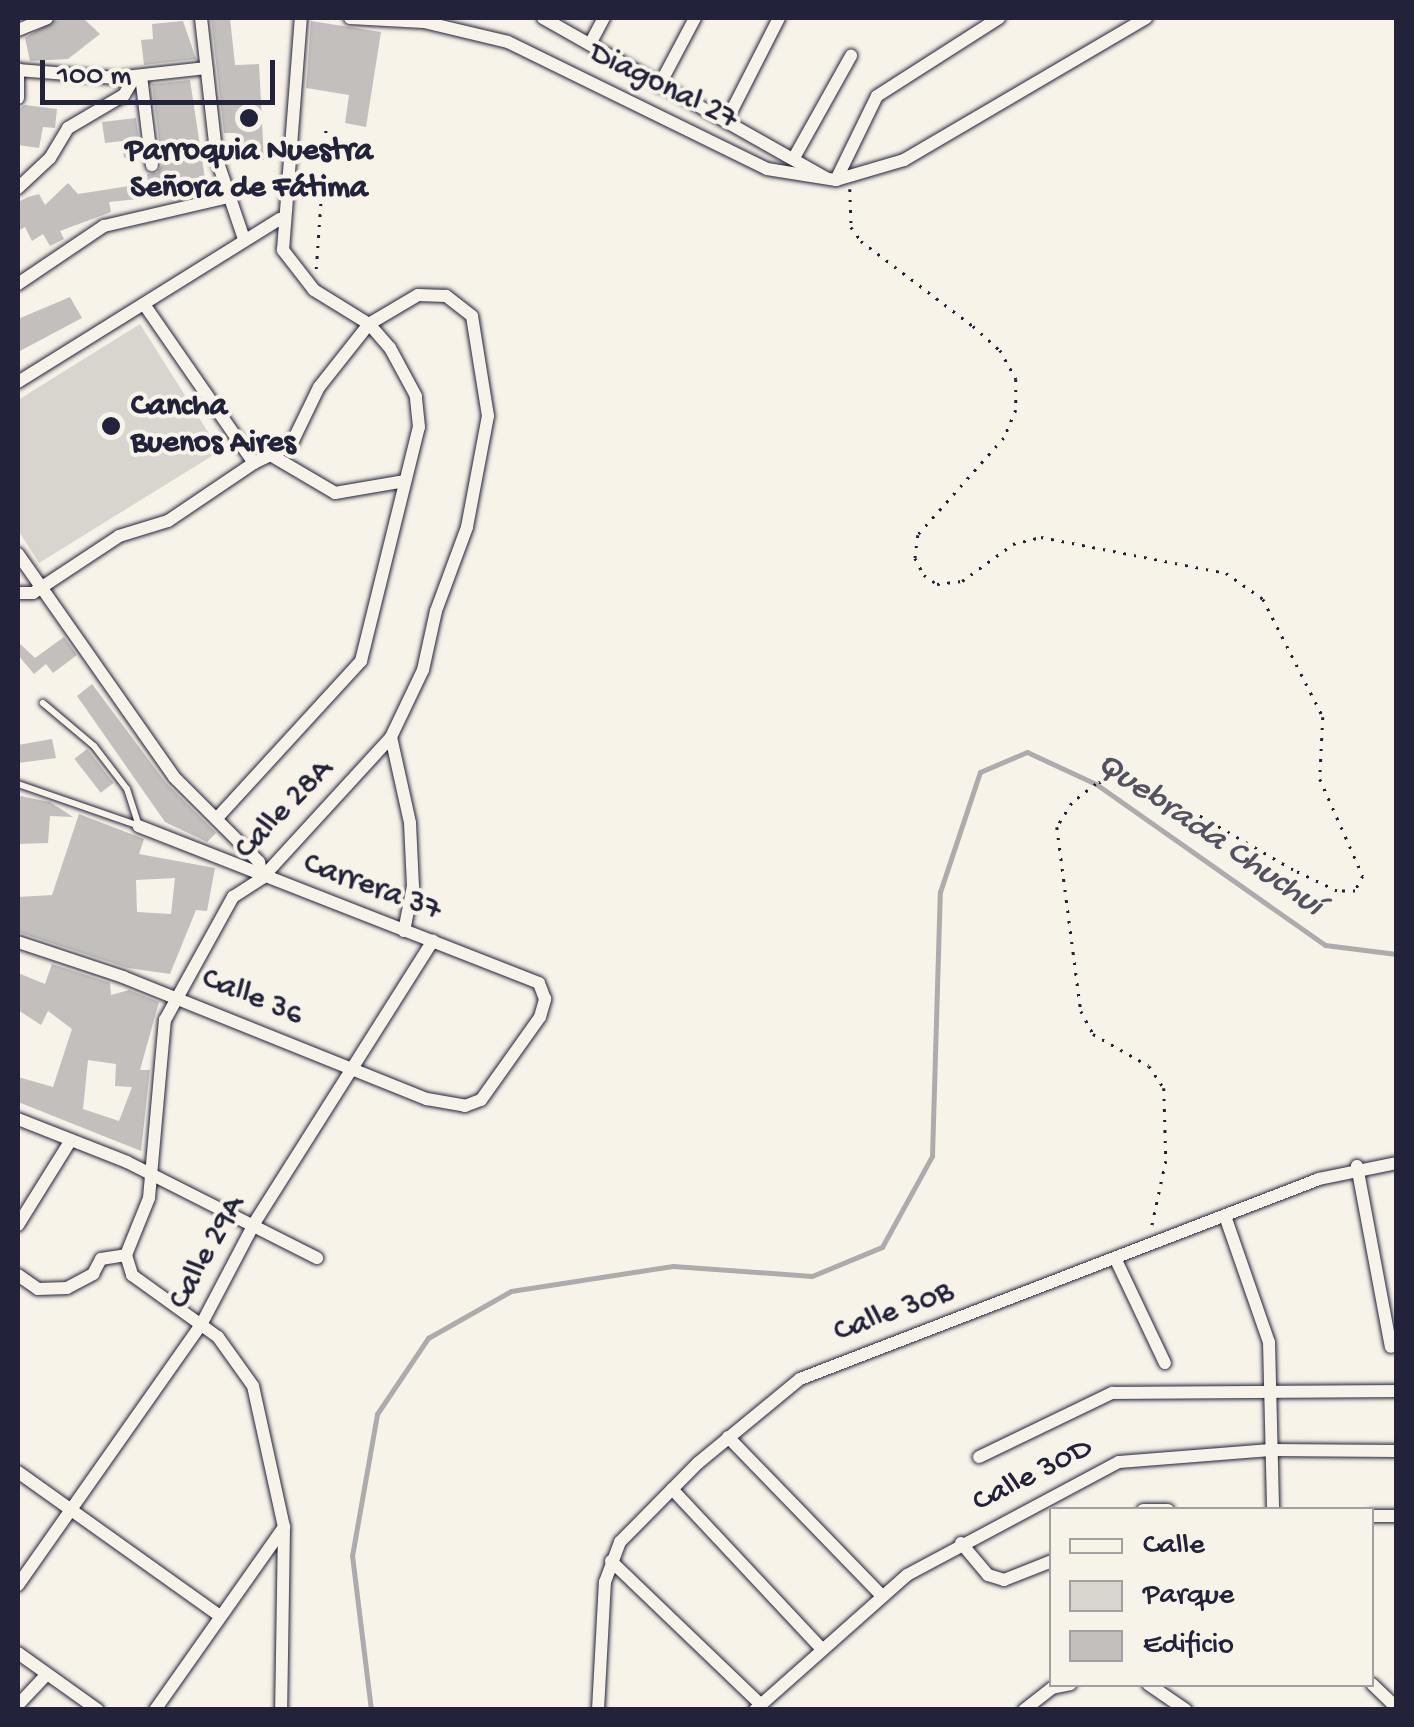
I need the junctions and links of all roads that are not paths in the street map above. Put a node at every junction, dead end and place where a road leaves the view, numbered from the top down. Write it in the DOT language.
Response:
graph roads {
  1 [pos="47,18"];
  2 [pos="201,18"];
  3 [pos="350,18"];
  4 [pos="542,18"];
  5 [pos="604,18"];
  6 [pos="695,18"];
  7 [pos="778,18"];
  8 [pos="999,18"];
  9 [pos="1146,18"];
  10 [pos="304,19"];
  11 [pos="18,30"];
  12 [pos="590,44"];
  13 [pos="851,56"];
  14 [pos="206,68"];
  15 [pos="18,69"];
  16 [pos="138,77"];
  17 [pos="660,86"];
  18 [pos="18,98"];
  19 [pos="726,122"];
  20 [pos="795,156"];
  21 [pos="152,165"];
  22 [pos="838,179"];
  23 [pos="18,188"];
  24 [pos="229,197"];
  25 [pos="280,218"];
  26 [pos="244,238"];
  27 [pos="18,284"];
  28 [pos="144,304"];
  29 [pos="369,324"];
  30 [pos="18,382"];
  31 [pos="274,457"];
  32 [pos="254,462"];
  33 [pos="405,481"];
  34 [pos="18,554"];
  35 [pos="40,584"];
  36 [pos="18,593"];
  37 [pos="43,703"];
  38 [pos="391,738"];
  39 [pos="18,784"];
  40 [pos="218,816"];
  41 [pos="138,826"];
  42 [pos="262,878"];
  43 [pos="404,931"];
  44 [pos="433,940"];
  45 [pos="18,942"];
  46 [pos="175,997"];
  47 [pos="354,1068"];
  48 [pos="465,1106"];
  49 [pos="18,1118"];
  50 [pos="71,1140"];
  51 [pos="1396,1163"];
  52 [pos="1358,1166"];
  53 [pos="151,1175"];
  54 [pos="1226,1216"];
  55 [pos="255,1222"];
  56 [pos="18,1226"];
  57 [pos="126,1255"];
  58 [pos="317,1258"];
  59 [pos="1116,1260"];
  60 [pos="18,1276"];
  61 [pos="201,1324"];
  62 [pos="1391,1346"];
  63 [pos="1166,1363"];
  64 [pos="1270,1390"];
  65 [pos="1396,1391"];
  66 [pos="728,1438"];
  67 [pos="1271,1450"];
  68 [pos="1396,1451"];
  69 [pos="979,1458"];
  70 [pos="18,1472"];
  71 [pos="672,1489"];
  72 [pos="1272,1507"];
  73 [pos="72,1513"];
  74 [pos="284,1528"];
  75 [pos="961,1543"];
  76 [pos="610,1560"];
  77 [pos="1049,1562"];
  78 [pos="18,1585"];
  79 [pos="880,1594"];
  80 [pos="217,1614"];
  81 [pos="820,1648"];
  82 [pos="18,1654"];
  83 [pos="46,1674"];
  84 [pos="1374,1686"];
  85 [pos="1056,1687"];
  86 [pos="1152,1687"];
  87 [pos="18,1706"];
  88 [pos="758,1707"];
  89 [pos="1396,1707"];
  90 [pos="98,1710"];
  91 [pos="156,1710"];
  92 [pos="281,1710"];
  93 [pos="598,1710"];
  94 [pos="1024,1710"];
  95 [pos="1186,1710"];
  1 -- 11 [label="street"];
  2 -- 14 [label="street"];
  3 -- 22 [label="street, Diagonal 27"];
  4 -- 12 [label="street"];
  5 -- 12 [label="street"];
  6 -- 17 [label="street"];
  7 -- 19 [label="street"];
  8 -- 22 [label="street"];
  9 -- 22 [label="street"];
  10 -- 25 [label="street"];
  12 -- 17 [label="street"];
  13 -- 20 [label="street"];
  14 -- 16 [label="street"];
  14 -- 24 [label="street"];
  15 -- 16 [label="street"];
  15 -- 18 [label="street"];
  16 -- 21 [label="street"];
  16 -- 23 [label="street"];
  17 -- 19 [label="street"];
  19 -- 20 [label="street"];
  20 -- 22 [label="street"];
  24 -- 26 [label="street"];
  24 -- 27 [label="street"];
  25 -- 26 [label="street"];
  25 -- 29 [label="street"];
  26 -- 28 [label="street"];
  28 -- 30 [label="street"];
  28 -- 32 [label="street"];
  29 -- 31 [label="street"];
  29 -- 33 [label="street"];
  29 -- 38 [label="street, Calle 28A"];
  31 -- 32 [label="street"];
  31 -- 33 [label="street"];
  32 -- 35 [label="street"];
  33 -- 40 [label="street"];
  34 -- 35 [label="street"];
  35 -- 36 [label="street"];
  35 -- 40 [label="street"];
  37 -- 41 [label="lane"];
  38 -- 42 [label="street, Calle 28A"];
  38 -- 43 [label="street"];
  39 -- 41 [label="lane, Carrera 37"];
  40 -- 42 [label="street"];
  41 -- 42 [label="street, Carrera 37"];
  42 -- 43 [label="street, Carrera 37"];
  42 -- 46 [label="street, Calle 28A"];
  43 -- 44 [label="street, Carrera 37"];
  44 -- 47 [label="street, Calle 29A"];
  44 -- 48 [label="street, Carrera 37"];
  45 -- 46 [label="street, Calle 36"];
  46 -- 47 [label="street, Calle 36"];
  46 -- 53 [label="street, Calle 28A"];
  47 -- 48 [label="street, Calle 36"];
  47 -- 55 [label="street, Calle 29A"];
  49 -- 50 [label="street"];
  50 -- 53 [label="street"];
  50 -- 56 [label="street"];
  51 -- 52 [label="street, Calle 30B"];
  52 -- 54 [label="street, Calle 30B"];
  52 -- 62 [label="street"];
  53 -- 55 [label="street"];
  53 -- 57 [label="street, Calle 28A"];
  54 -- 59 [label="street, Calle 30B"];
  54 -- 64 [label="street"];
  55 -- 58 [label="street"];
  55 -- 61 [label="street, Calle 29A"];
  57 -- 60 [label="street"];
  57 -- 61 [label="street"];
  59 -- 63 [label="street"];
  59 -- 66 [label="street, Calle 30B"];
  61 -- 73 [label="street, Calle 29A"];
  61 -- 74 [label="street"];
  64 -- 65 [label="street"];
  64 -- 67 [label="street"];
  64 -- 69 [label="street"];
  66 -- 71 [label="street, Calle 30B"];
  66 -- 79 [label="street"];
  67 -- 68 [label="street, Calle 30D"];
  67 -- 72 [label="street"];
  67 -- 75 [label="street, Calle 30D"];
  70 -- 73 [label="street"];
  71 -- 76 [label="street, Calle 30B"];
  71 -- 81 [label="street"];
  73 -- 78 [label="street, Calle 29A"];
  73 -- 80 [label="street"];
  74 -- 80 [label="street"];
  74 -- 92 [label="street"];
  75 -- 77 [label="street"];
  75 -- 79 [label="street, Calle 30D"];
  76 -- 88 [label="street"];
  76 -- 93 [label="street"];
  79 -- 81 [label="street, Calle 30D"];
  80 -- 91 [label="street"];
  81 -- 88 [label="street, Calle 30D"];
  82 -- 83 [label="street"];
  83 -- 87 [label="street"];
  83 -- 90 [label="street"];
  84 -- 89 [label="street"];
  85 -- 94 [label="street"];
  86 -- 95 [label="street"];
}
